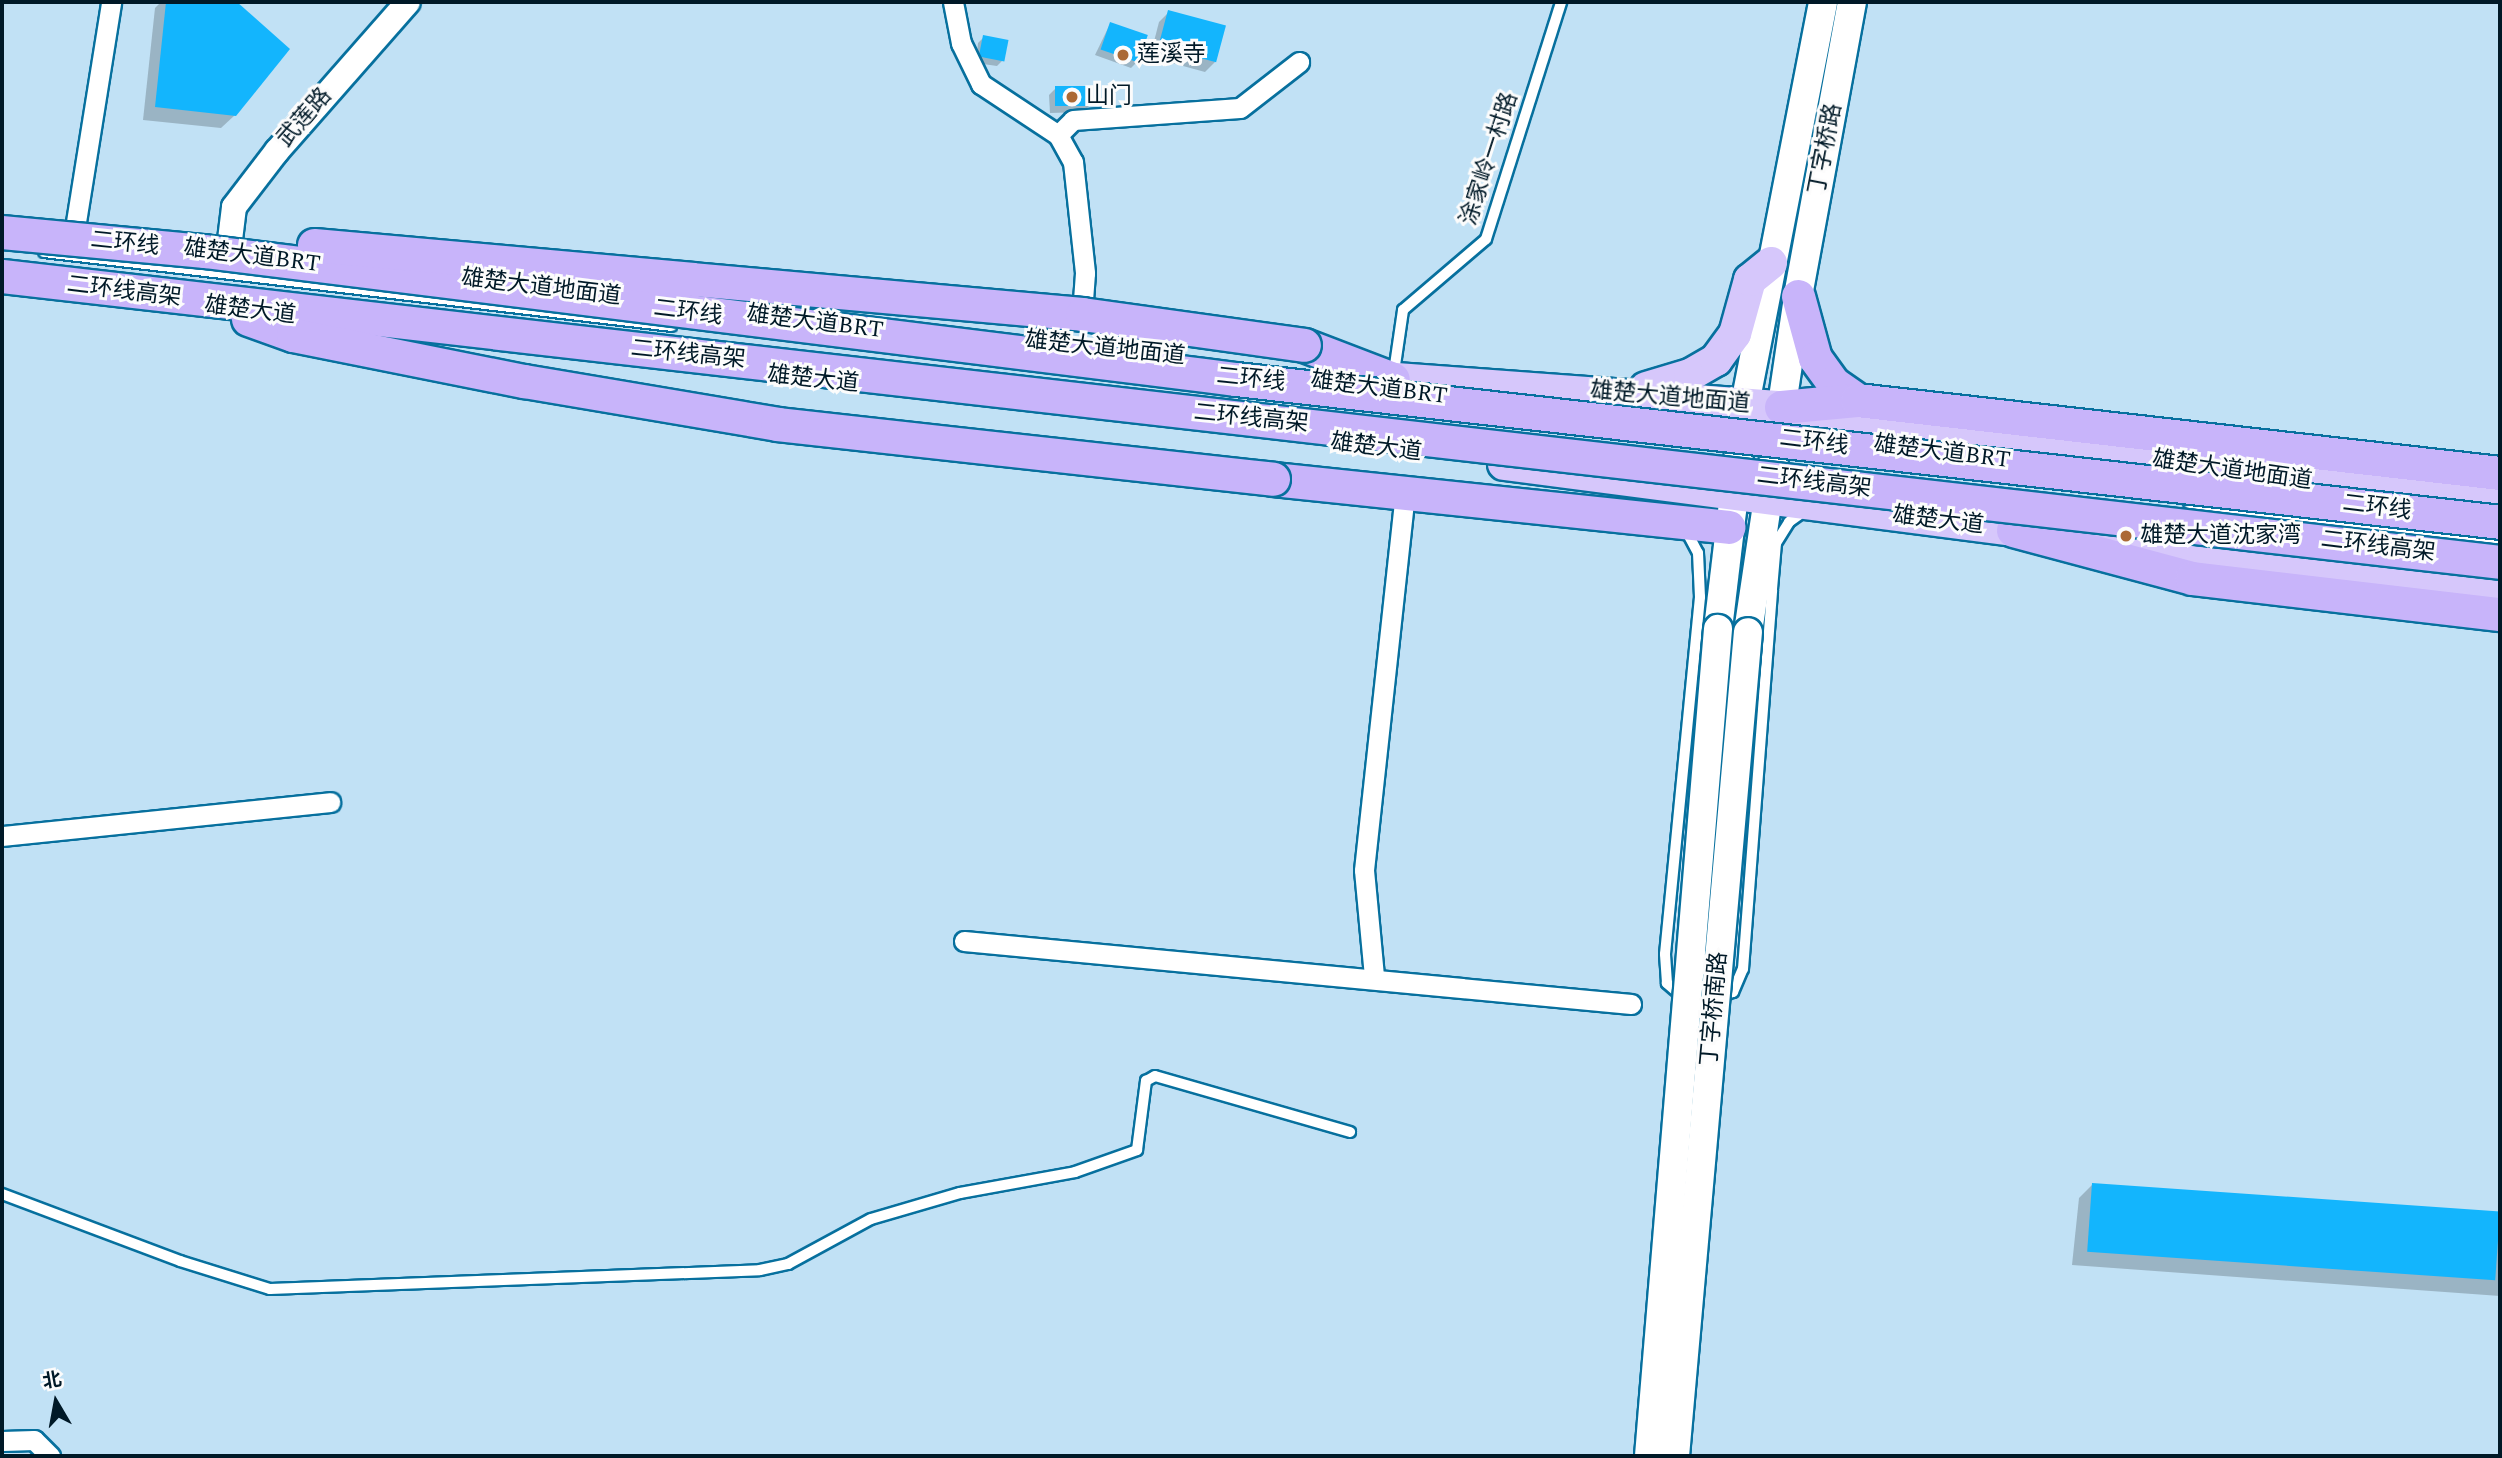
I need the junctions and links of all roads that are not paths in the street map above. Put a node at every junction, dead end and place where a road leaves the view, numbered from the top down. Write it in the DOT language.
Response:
graph roads {
  1 [pos="111,2"];
  2 [pos="408,2"];
  3 [pos="953,2"];
  4 [pos="1561,2"];
  5 [pos="1823,2"];
  6 [pos="1852,2"];
  7 [pos="1299,62"];
  8 [pos="1058,135"];
  9 [pos="2,218"];
  10 [pos="75,228"];
  11 [pos="2,232"];
  12 [pos="216,250"];
  13 [pos="30,251"];
  14 [pos="1770,263"];
  15 [pos="2,279"];
  16 [pos="1798,296"];
  17 [pos="199,301"];
  18 [pos="1082,314"];
  19 [pos="682,327"];
  20 [pos="1393,379"];
  21 [pos="1181,385"];
  22 [pos="1628,393"];
  23 [pos="1857,400"];
  24 [pos="1745,404"];
  25 [pos="1362,406"];
  26 [pos="1781,407"];
  27 [pos="1732,448"];
  28 [pos="1774,452"];
  29 [pos="1856,462"];
  30 [pos="2500,473"];
  31 [pos="1405,492"];
  32 [pos="1732,494"];
  33 [pos="1767,498"];
  34 [pos="2171,501"];
  35 [pos="1812,505"];
  36 [pos="2500,505"];
  37 [pos="1682,522"];
  38 [pos="2500,522"];
  39 [pos="1728,527"];
  40 [pos="2013,530"];
  41 [pos="2500,542"];
  42 [pos="1757,561"];
  43 [pos="1725,562"];
  44 [pos="2500,562"];
  45 [pos="2500,584"];
  46 [pos="1772,590"];
  47 [pos="1700,597"];
  48 [pos="2500,614"];
  49 [pos="330,802"];
  50 [pos="2,836"];
  51 [pos="964,940"];
  52 [pos="1374,976"];
  53 [pos="1695,999"];
  54 [pos="1708,1001"];
  55 [pos="1631,1004"];
  56 [pos="1350,1132"];
  57 [pos="2,1194"];
  58 [pos="2,1441"];
  59 [pos="50,1456"];
  60 [pos="1649,1456"];
  61 [pos="1675,1456"];
  1 -- 10 [label="street"];
  2 -- 12 [label="street, 武莲路"];
  3 -- 8 [label="street"];
  4 -- 20 [label="lane, 涂家岭一村路"];
  5 -- 14 [label="main road, 丁字桥路"];
  6 -- 16 [label="main road, 丁字桥路"];
  7 -- 8 [label="street"];
  8 -- 18 [label="street"];
  9 -- 10 [label="main road, 雄楚大道地面道"];
  10 -- 12 [label="main road, 雄楚大道地面道"];
  11 -- 12 [label="highway, 二环线, bridge"];
  12 -- 18 [label="highway, bridge"];
  12 -- 20 [label="main road, 雄楚大道地面道"];
  12 -- 38 [label="highway, 二环线, bridge"];
  13 -- 19 [label="lane, 雄楚大道BRT"];
  14 -- 22 [label="main road"];
  14 -- 24 [label="main road, 丁字桥路"];
  15 -- 17 [label="highway, 二环线高架, bridge"];
  15 -- 32 [label="main road, 雄楚大道"];
  16 -- 23 [label="highway"];
  16 -- 26 [label="main road, 丁字桥路"];
  17 -- 31 [label="highway, bridge"];
  17 -- 44 [label="highway, 二环线高架, bridge"];
  18 -- 20 [label="highway, bridge"];
  20 -- 22 [label="main road, 雄楚大道地面道"];
  21 -- 25 [label="lane, 雄楚大道BRT"];
  22 -- 24 [label="main road, 雄楚大道地面道"];
  23 -- 26 [label="highway"];
  23 -- 30 [label="highway"];
  24 -- 26 [label="main road, 雄楚大道地面道"];
  24 -- 27 [label="main road, 丁字桥南路"];
  26 -- 28 [label="main road, 丁字桥南路"];
  26 -- 36 [label="main road, 雄楚大道地面道"];
  27 -- 28 [label="lane, 雄楚大道BRT"];
  27 -- 32 [label="main road, 丁字桥南路"];
  28 -- 29 [label="lane, 雄楚大道BRT"];
  28 -- 33 [label="main road, 丁字桥南路"];
  31 -- 37 [label="highway"];
  31 -- 52 [label="street"];
  32 -- 33 [label="main road, 雄楚大道"];
  32 -- 39 [label="main road, 丁字桥南路"];
  33 -- 35 [label="main road, 雄楚大道"];
  33 -- 42 [label="main road, 丁字桥南路"];
  34 -- 41 [label="lane"];
  35 -- 40 [label="main road, 雄楚大道"];
  35 -- 46 [label="lane"];
  37 -- 39 [label="highway"];
  37 -- 47 [label="lane"];
  39 -- 43 [label="main road, 丁字桥南路"];
  40 -- 45 [label="main road, 雄楚大道"];
  40 -- 48 [label="highway"];
  42 -- 46 [label="lane"];
  42 -- 61 [label="main road, 丁字桥南路, bridge"];
  43 -- 47 [label="lane"];
  43 -- 60 [label="main road, 丁字桥南路, bridge"];
  46 -- 54 [label="lane"];
  47 -- 53 [label="lane"];
  49 -- 50 [label="street"];
  51 -- 52 [label="street"];
  52 -- 55 [label="street"];
  56 -- 57 [label="lane"];
  58 -- 59 [label="street"];
}
